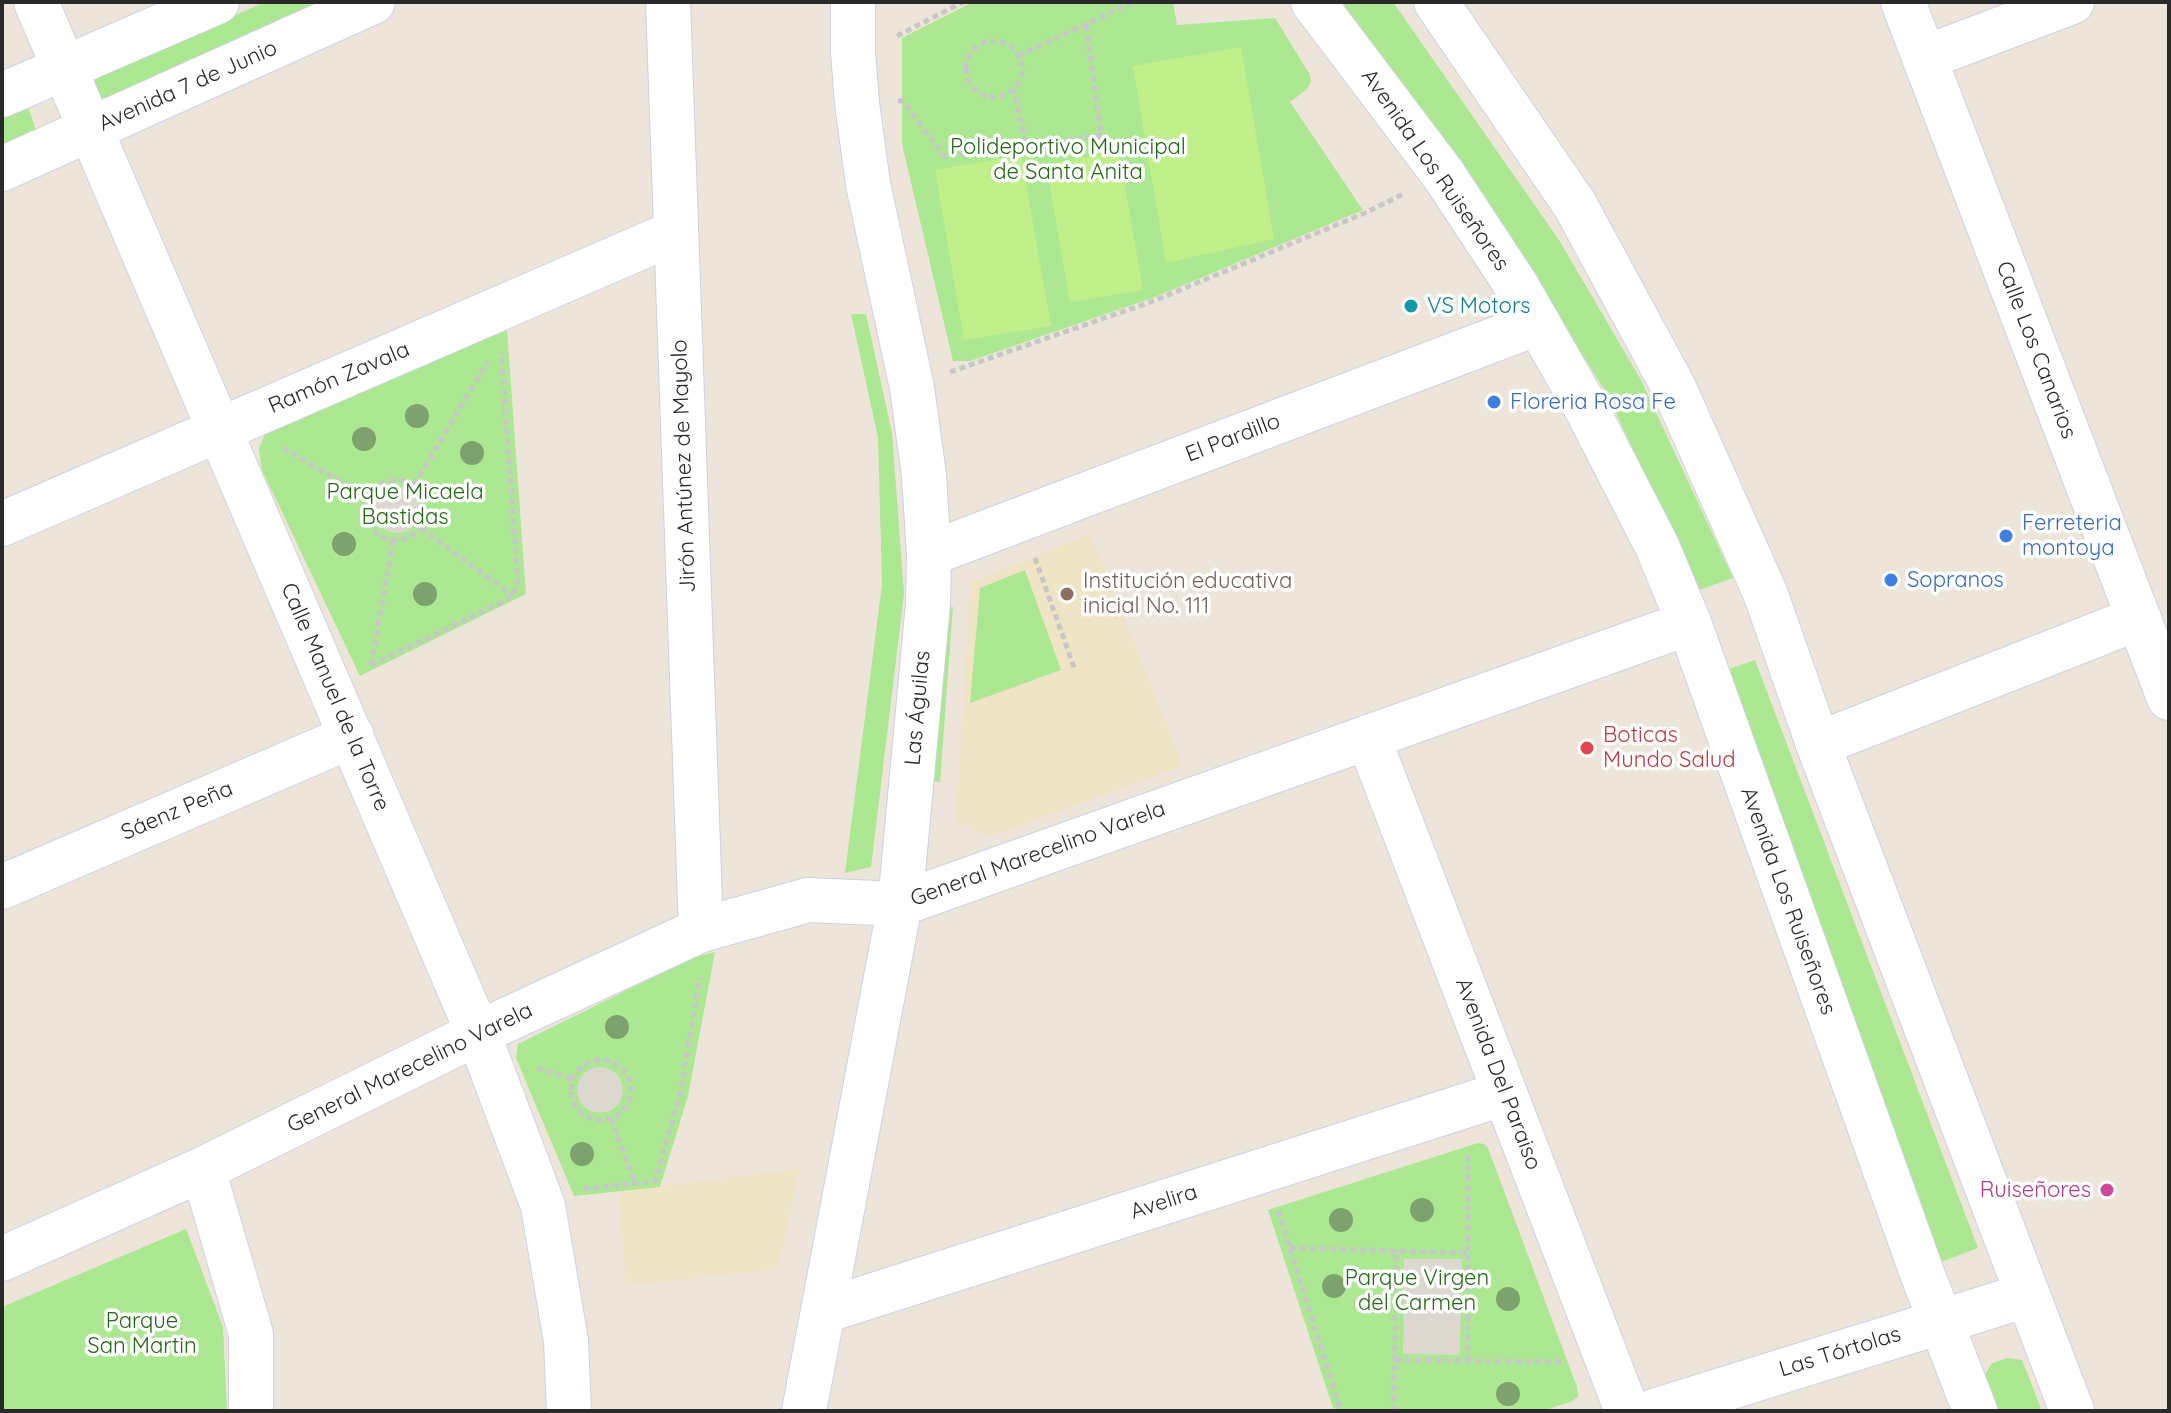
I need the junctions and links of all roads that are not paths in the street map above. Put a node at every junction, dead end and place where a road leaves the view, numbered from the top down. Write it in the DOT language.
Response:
graph roads {
  1 [pos="36,2"];
  2 [pos="217,2"];
  3 [pos="373,2"];
  4 [pos="668,2"];
  5 [pos="853,2"];
  6 [pos="1313,2"];
  7 [pos="1436,2"];
  8 [pos="1903,2"];
  9 [pos="2072,2"];
  10 [pos="1924,58"];
  11 [pos="64,68"];
  12 [pos="2,95"];
  13 [pos="90,130"];
  14 [pos="2,169"];
  15 [pos="676,232"];
  16 [pos="1538,323"];
  17 [pos="221,429"];
  18 [pos="2,524"];
  19 [pos="929,554"];
  20 [pos="2139,618"];
  21 [pos="1689,623"];
  22 [pos="2169,698"];
  23 [pos="352,736"];
  24 [pos="1368,737"];
  25 [pos="1818,744"];
  26 [pos="2,887"];
  27 [pos="900,904"];
  28 [pos="701,930"];
  29 [pos="478,1033"];
  30 [pos="1505,1093"];
  31 [pos="203,1169"];
  32 [pos="2,1259"];
  33 [pos="2027,1295"];
  34 [pos="824,1311"];
  35 [pos="1940,1321"];
  36 [pos="251,1411"];
  37 [pos="569,1411"];
  38 [pos="804,1411"];
  39 [pos="1627,1411"];
  40 [pos="1654,1411"];
  41 [pos="1975,1411"];
  42 [pos="2072,1411"];
  1 -- 11 [label="street, Calle Manuel de la Torre"];
  2 -- 11 [label="street"];
  3 -- 13 [label="street, Avenida 7 de Junio"];
  4 -- 15 [label="street, Jirón Antúnez de Mayolo"];
  5 -- 19 [label="street, Las Águilas"];
  6 -- 16 [label="street, Avenida Los Ruiseñores"];
  7 -- 25 [label="street"];
  8 -- 10 [label="street, Calle Los Canarios"];
  9 -- 10 [label="street"];
  10 -- 20 [label="street, Calle Los Canarios"];
  11 -- 12 [label="street"];
  11 -- 13 [label="street, Calle Manuel de la Torre"];
  13 -- 14 [label="street, Avenida 7 de Junio"];
  13 -- 17 [label="street, Calle Manuel de la Torre"];
  15 -- 17 [label="street, Ramón Zavala"];
  15 -- 28 [label="street, Jirón Antúnez de Mayolo"];
  16 -- 19 [label="street, El Pardillo"];
  16 -- 21 [label="street, Avenida Los Ruiseñores"];
  17 -- 18 [label="street, Ramón Zavala"];
  17 -- 23 [label="street, Calle Manuel de la Torre"];
  19 -- 27 [label="street, Las Águilas"];
  20 -- 22 [label="street, Calle Los Canarios"];
  20 -- 25 [label="street"];
  21 -- 24 [label="street, General Marecelino Varela"];
  21 -- 35 [label="street, Avenida Los Ruiseñores"];
  23 -- 26 [label="street, Sáenz Peña"];
  23 -- 29 [label="street, Calle Manuel de la Torre"];
  24 -- 27 [label="street, General Marecelino Varela"];
  24 -- 30 [label="street, Avenida Del Paraiso"];
  25 -- 33 [label="street"];
  27 -- 28 [label="street, General Marecelino Varela"];
  27 -- 34 [label="street, Las Águilas"];
  28 -- 29 [label="street, General Marecelino Varela"];
  29 -- 31 [label="street, General Marecelino Varela"];
  29 -- 37 [label="street, Calle Manuel de la Torre"];
  30 -- 34 [label="street, Avelira"];
  30 -- 39 [label="street, Avenida Del Paraiso"];
  31 -- 32 [label="street, General Marecelino Varela"];
  31 -- 36 [label="street"];
  33 -- 35 [label="street, Las Tórtolas"];
  33 -- 42 [label="street"];
  34 -- 38 [label="street, Las Águilas"];
  35 -- 40 [label="street, Las Tórtolas"];
  35 -- 41 [label="street, Avenida Los Ruiseñores"];
}
